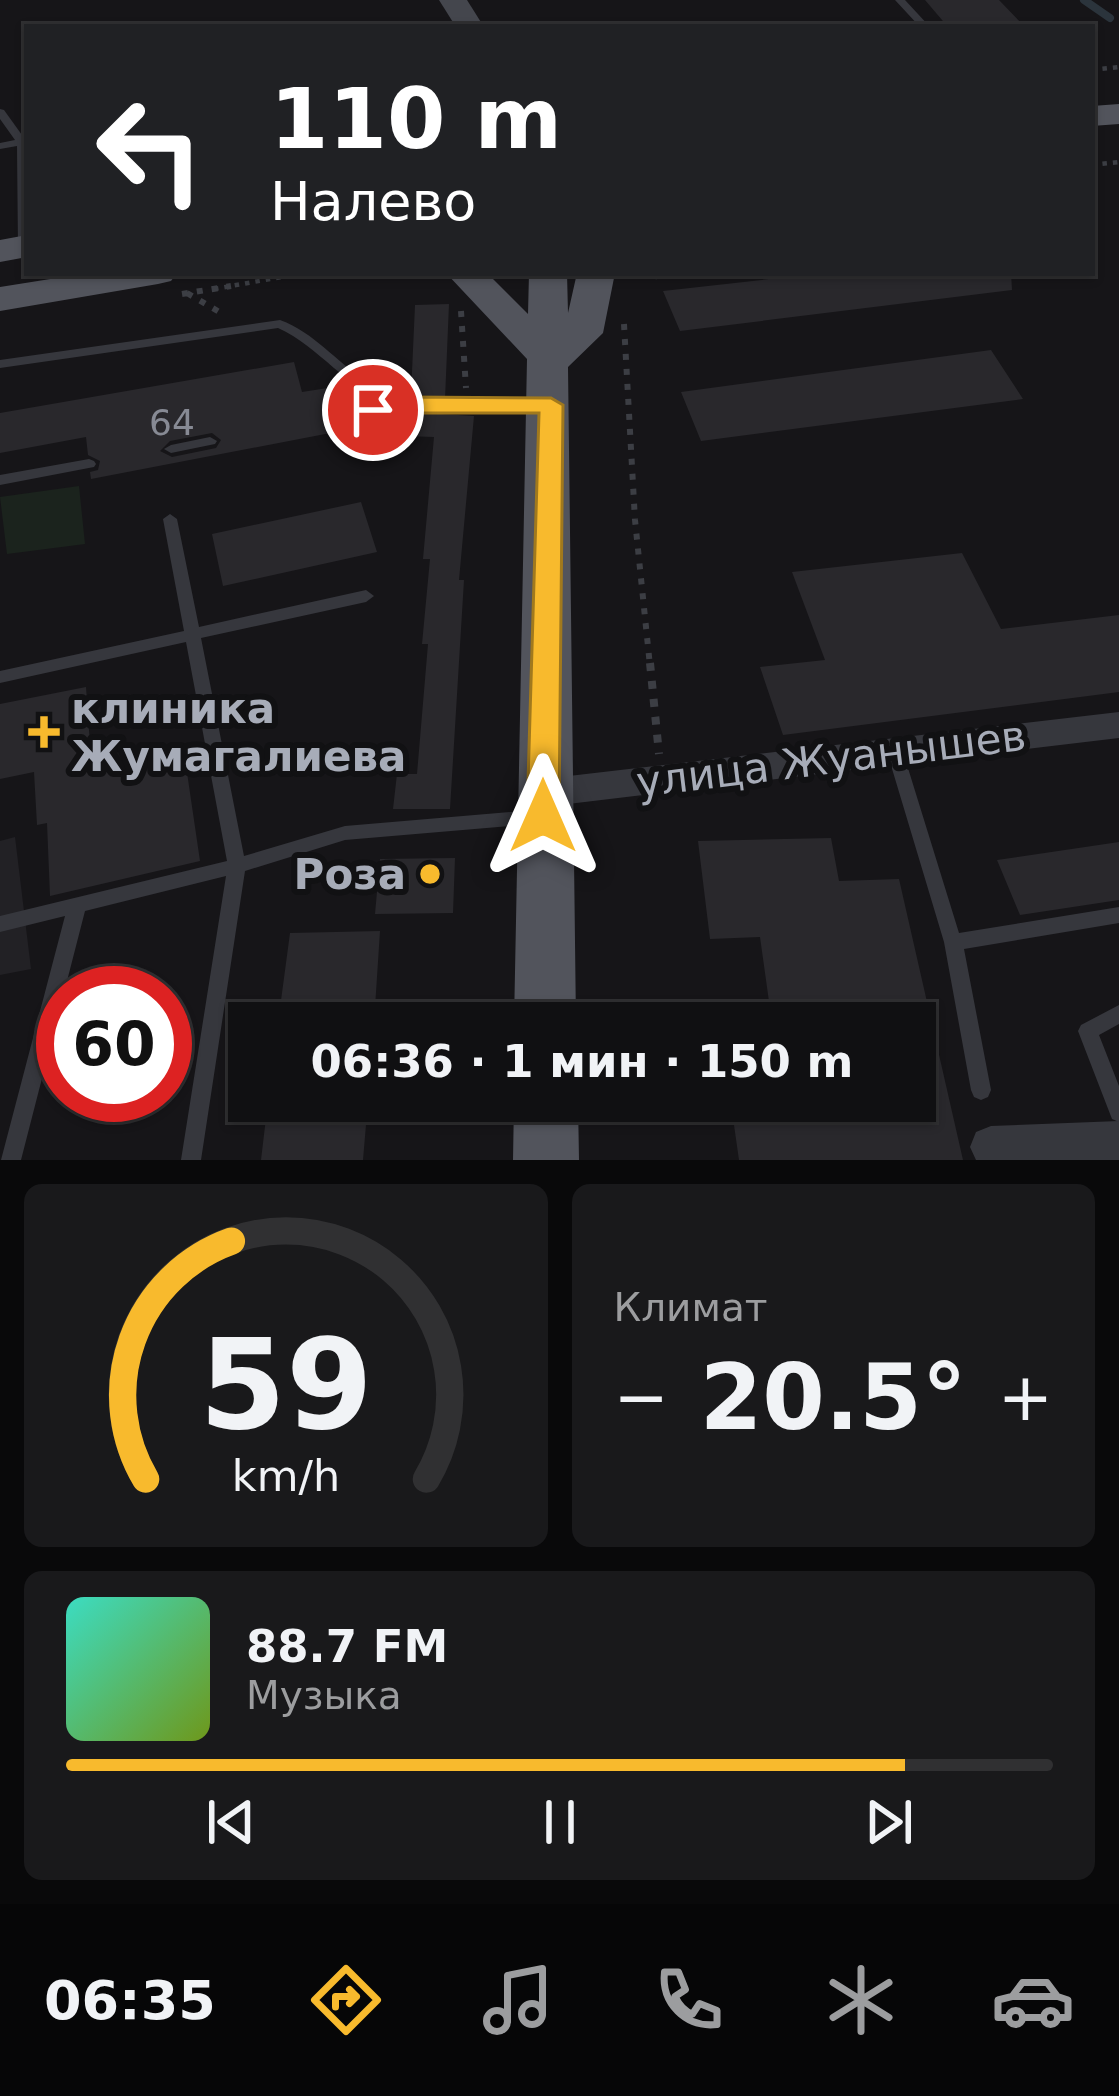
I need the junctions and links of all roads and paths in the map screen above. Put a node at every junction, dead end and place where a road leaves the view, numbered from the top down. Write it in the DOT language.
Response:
graph roads {
  1 [pos="901,0"];
  2 [pos="922,24"];
  3 [pos="0,112"];
  4 [pos="22,142"];
  5 [pos="0,146"];
  6 [pos="17,248"];
  7 [pos="140,276"];
  8 [pos="548,276"];
  9 [pos="595,276"];
  10 [pos="459,282"];
  11 [pos="0,299"];
  12 [pos="624,318"];
  13 [pos="0,364"];
  14 [pos="551,383"];
  15 [pos="405,405"];
  16 [pos="468,405"];
  17 [pos="342,415"];
  18 [pos="210,441"];
  19 [pos="171,449"];
  20 [pos="89,464"];
  21 [pos="0,480"];
  22 [pos="170,519"];
  23 [pos="366,596"];
  24 [pos="195,634"];
  25 [pos="0,677"];
  26 [pos="1119,725"];
  27 [pos="895,752"];
  28 [pos="660,779"];
  29 [pos="543,805"];
  30 [pos="237,866"];
  31 [pos="77,905"];
  32 [pos="1119,915"];
  33 [pos="0,924"];
  34 [pos="952,942"];
  35 [pos="545,1002"];
  36 [pos="1119,1013"];
  37 [pos="981,1090"];
  38 [pos="1119,1112"];
  39 [pos="546,1122"];
  40 [pos="1119,1141"];
  41 [pos="991,1148"];
  42 [pos="11,1160"];
  43 [pos="191,1160"];
  44 [pos="546,1160"];
  1 -- 2 [label="lane"];
  3 -- 4 [label="lane"];
  4 -- 5 [label="lane"];
  4 -- 6 [label="lane"];
  7 -- 11 [label="main road"];
  8 -- 14 [label="main road"];
  9 -- 14 [label="main road"];
  10 -- 14 [label="main road"];
  10 -- 16 [label="path"];
  12 -- 28 [label="path"];
  13 -- 15 [label="lane"];
  14 -- 16 [label="lane"];
  14 -- 29 [label="main road"];
  15 -- 16 [label="lane"];
  15 -- 17 [label="lane"];
  18 -- 19 [label="lane"];
  20 -- 21 [label="lane"];
  22 -- 24 [label="lane"];
  23 -- 24 [label="lane"];
  24 -- 25 [label="lane"];
  24 -- 30 [label="lane"];
  26 -- 27 [label="street, улица Жуанышев"];
  27 -- 28 [label="street, улица Жуанышев"];
  27 -- 34 [label="lane"];
  28 -- 29 [label="street, улица Жуанышев"];
  29 -- 30 [label="lane"];
  29 -- 35 [label="main road"];
  30 -- 31 [label="lane"];
  30 -- 43 [label="lane"];
  31 -- 33 [label="lane"];
  31 -- 42 [label="lane"];
  32 -- 34 [label="lane"];
  34 -- 37 [label="lane"];
  36 -- 38 [label="lane"];
  39 -- 44 [label="main road"];
  40 -- 41 [label="street"];
}
